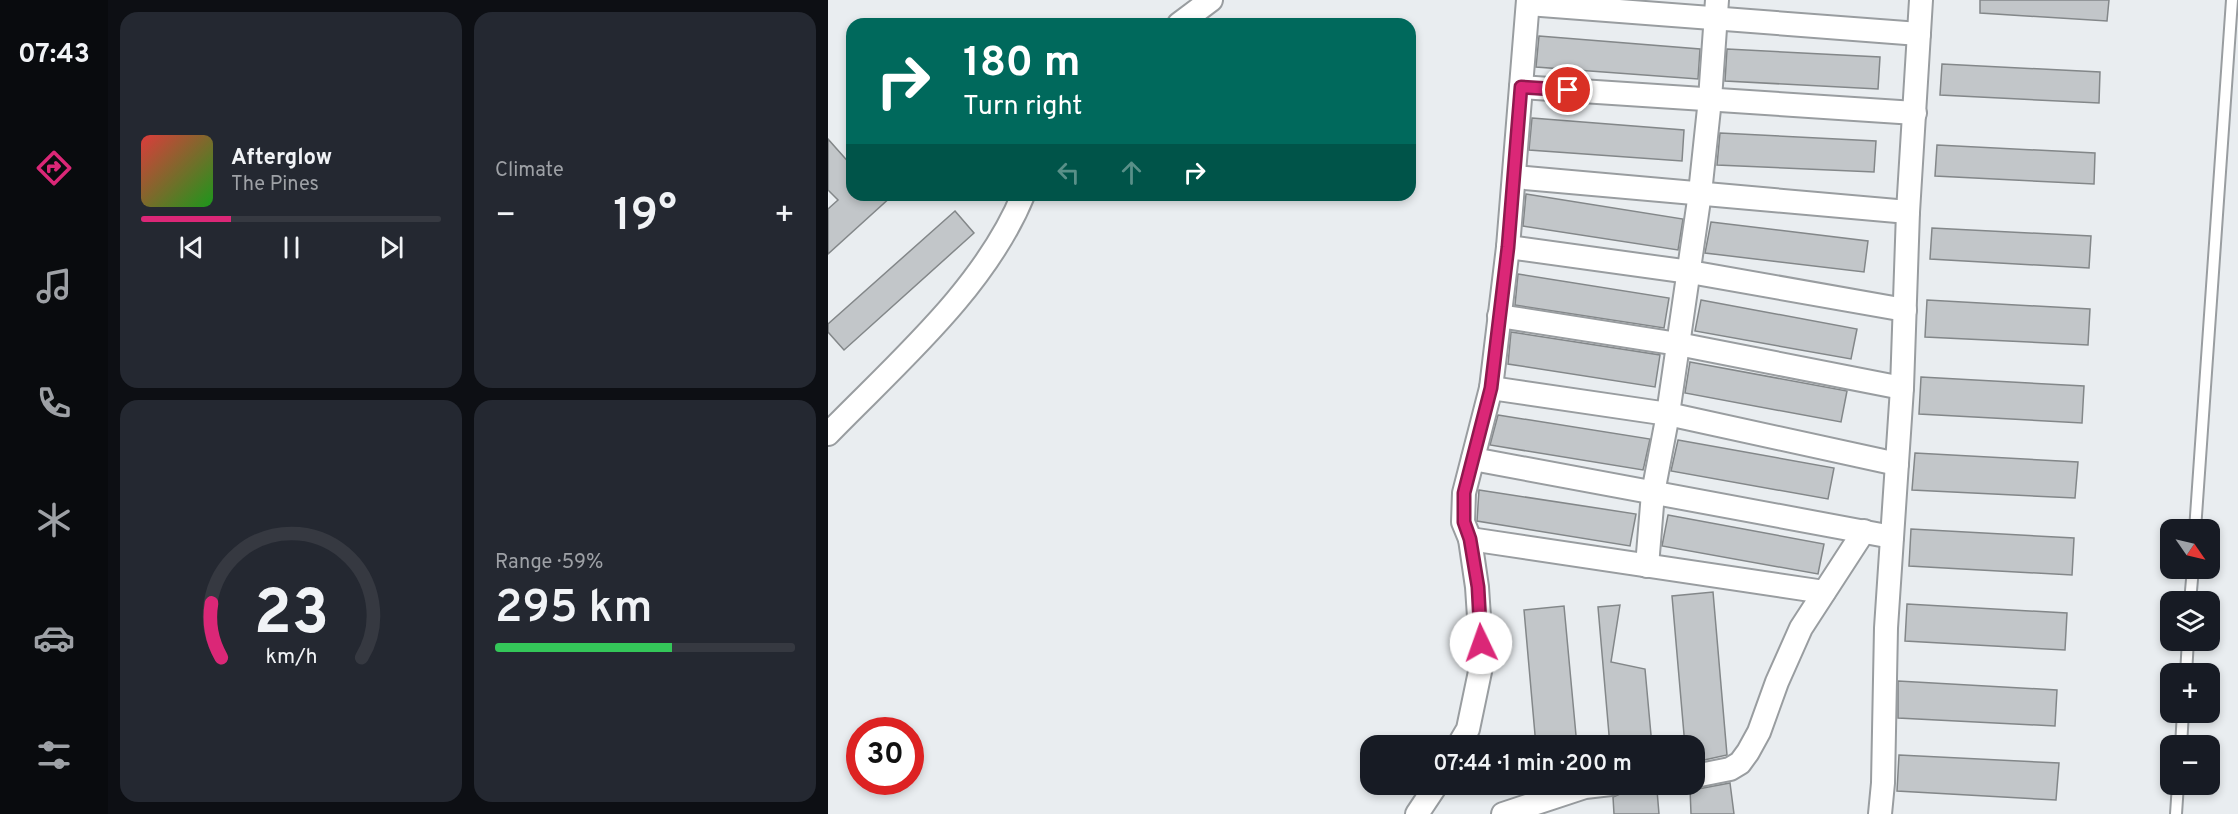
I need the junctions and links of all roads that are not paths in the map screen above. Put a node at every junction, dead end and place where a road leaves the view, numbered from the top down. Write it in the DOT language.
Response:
graph roads {
  1 [pos="1211,0"];
  2 [pos="1922,0"];
  3 [pos="2232,0"];
  4 [pos="1528,2"];
  5 [pos="1716,9"];
  6 [pos="1187,18"];
  7 [pos="1919,34"];
  8 [pos="1521,87"];
  9 [pos="1710,99"];
  10 [pos="1915,113"];
  11 [pos="1514,177"];
  12 [pos="1700,193"];
  13 [pos="1020,201"];
  14 [pos="1908,212"];
  15 [pos="1508,247"];
  16 [pos="1690,272"];
  17 [pos="1905,310"];
  18 [pos="1499,316"];
  19 [pos="1678,344"];
  20 [pos="1491,388"];
  21 [pos="1902,388"];
  22 [pos="1668,414"];
  23 [pos="828,434"];
  24 [pos="1473,459"];
  25 [pos="1897,464"];
  26 [pos="1653,493"];
  27 [pos="2196,519"];
  28 [pos="1864,531"];
  29 [pos="1892,537"];
  30 [pos="1470,539"];
  31 [pos="1647,566"];
  32 [pos="1824,592"];
  33 [pos="1464,735"];
  34 [pos="1705,774"];
  35 [pos="1430,795"];
  36 [pos="1561,795"];
  37 [pos="2177,795"];
  38 [pos="1417,814"];
  39 [pos="1503,814"];
  40 [pos="1880,814"];
  41 [pos="2176,814"];
  1 -- 6 [label="street"];
  2 -- 7 [label="street"];
  3 -- 27 [label="lane"];
  4 -- 5 [label="street"];
  4 -- 8 [label="street"];
  5 -- 7 [label="street"];
  5 -- 9 [label="street"];
  7 -- 10 [label="street"];
  8 -- 9 [label="street"];
  8 -- 11 [label="street"];
  9 -- 10 [label="street"];
  9 -- 12 [label="street"];
  10 -- 14 [label="street"];
  11 -- 12 [label="street"];
  11 -- 15 [label="street"];
  12 -- 14 [label="street"];
  12 -- 16 [label="street"];
  13 -- 23 [label="street"];
  14 -- 17 [label="street"];
  15 -- 16 [label="street"];
  15 -- 18 [label="street"];
  16 -- 17 [label="street"];
  16 -- 19 [label="street"];
  17 -- 21 [label="street"];
  18 -- 19 [label="street"];
  18 -- 20 [label="street"];
  19 -- 21 [label="street"];
  19 -- 22 [label="street"];
  20 -- 22 [label="street"];
  20 -- 24 [label="street"];
  21 -- 25 [label="street"];
  22 -- 25 [label="street"];
  22 -- 26 [label="street"];
  24 -- 26 [label="street"];
  24 -- 30 [label="street"];
  25 -- 29 [label="street"];
  26 -- 28 [label="street"];
  26 -- 31 [label="street"];
  28 -- 29 [label="street"];
  28 -- 32 [label="street"];
  29 -- 40 [label="street"];
  30 -- 31 [label="street"];
  30 -- 33 [label="street"];
  31 -- 32 [label="street"];
  32 -- 34 [label="street"];
  35 -- 38 [label="street"];
  36 -- 39 [label="street"];
  37 -- 41 [label="lane"];
}
